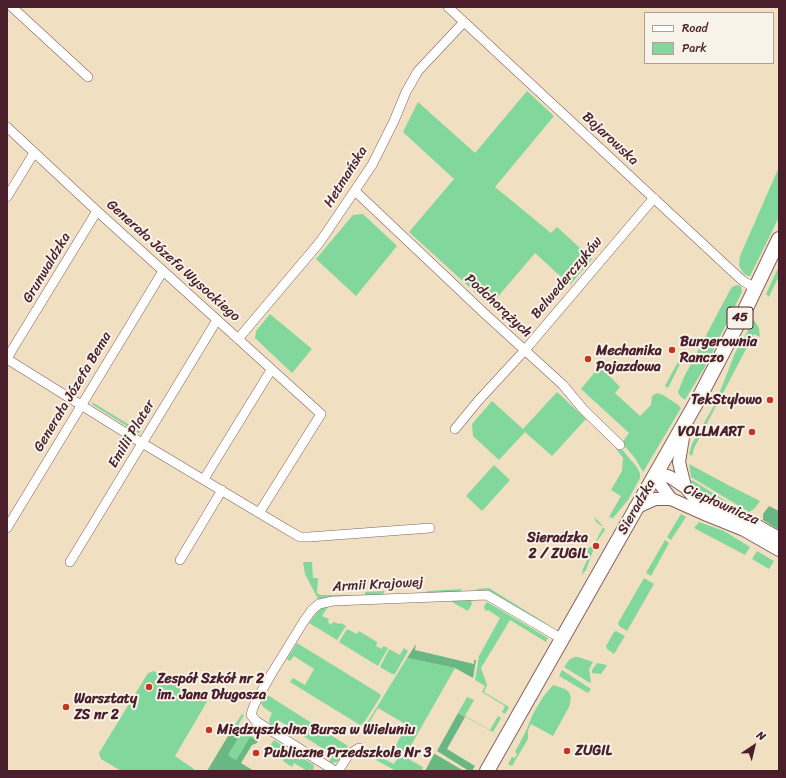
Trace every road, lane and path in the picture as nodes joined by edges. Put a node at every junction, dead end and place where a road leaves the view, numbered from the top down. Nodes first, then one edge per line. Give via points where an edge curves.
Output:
1 (12, 7) edge
2 (448, 7) edge
3 (464, 22) junction
4 (88, 77) dead end
5 (7, 127) edge
6 (34, 153) junction
7 (355, 191) junction
8 (7, 197) edge
9 (654, 198) junction
10 (97, 211) junction
11 (779, 239) edge
12 (163, 271) junction
13 (755, 288) junction
14 (217, 320) junction
15 (238, 339) junction
16 (525, 350) junction
17 (7, 359) edge
18 (271, 370) junction
19 (81, 405) junction
20 (686, 419) junction
21 (455, 429) dead end
22 (142, 443) junction
23 (620, 445) dead end
24 (655, 474) junction
25 (204, 479) junction
26 (684, 487) junction
27 (222, 490) junction
28 (671, 499) junction
29 (635, 508) junction
30 (259, 513) junction
31 (7, 528) edge
32 (430, 528) dead end
33 (779, 538) edge
34 (779, 550) edge
35 (180, 560) dead end
36 (70, 562) dead end
37 (562, 639) junction
38 (359, 748) dead end
39 (334, 771) edge
40 (338, 771) edge
41 (487, 771) edge

1 - 4 street
2 - 3 street, Bojarowska
3 - 7 street, Hetmańska via 416,75 377,155
3 - 9 street, Bojarowska
5 - 6 street, Generała Józefa Wysockiego
6 - 8 street
6 - 10 street, Generała Józefa Wysockiego
7 - 15 street, Hetmańska via 320,242
7 - 16 street, Podchorążych
9 - 13 street, Bojarowska via 743,281
9 - 16 street, Belwederczyków
10 - 12 street, Generała Józefa Wysockiego
10 - 17 street, Grunwaldzka
11 - 13 main road, Sieradzka / 45
12 - 14 street, Generała Józefa Wysockiego
12 - 19 street, Generała Józefa Bema
13 - 20 main road, Sieradzka / 45
14 - 15 street, Generała Józefa Wysockiego
14 - 22 street, Emilii Plater
15 - 18 street, Generała Józefa Wysockiego
16 - 21 street, Belwederczyków
16 - 23 street, Podchorążych via 563,384 583,409
17 - 19 street
18 - 25 street
18 - 30 street, Generała Józefa Wysockiego via 321,414
19 - 22 street
19 - 31 street, Generała Józefa Bema
20 - 24 main road, Sieradzka / 45
20 - 26 main road, Ciepłownicza via 679,458
22 - 25 street
22 - 36 street, Emilii Plater
24 - 26 main road, Ciepłownicza via 670,477
24 - 28 main road, Ciepłownicza
24 - 29 main road, Sieradzka / 45
25 - 27 street
26 - 33 main road, Ciepłownicza via 704,504 738,515
27 - 30 street
27 - 35 street
28 - 29 main road, Ciepłownicza via 656,499
28 - 34 main road, Ciepłownicza via 748,532
29 - 37 main road, Sieradzka / 45
30 - 32 street via 293,534 305,537
37 - 39 street, Armii Krajowej via 487,595 328,601 316,606 304,621 257,699 252,708 252,715 256,721
37 - 41 main road, Sieradzka / 45
38 - 40 street via 349,754

